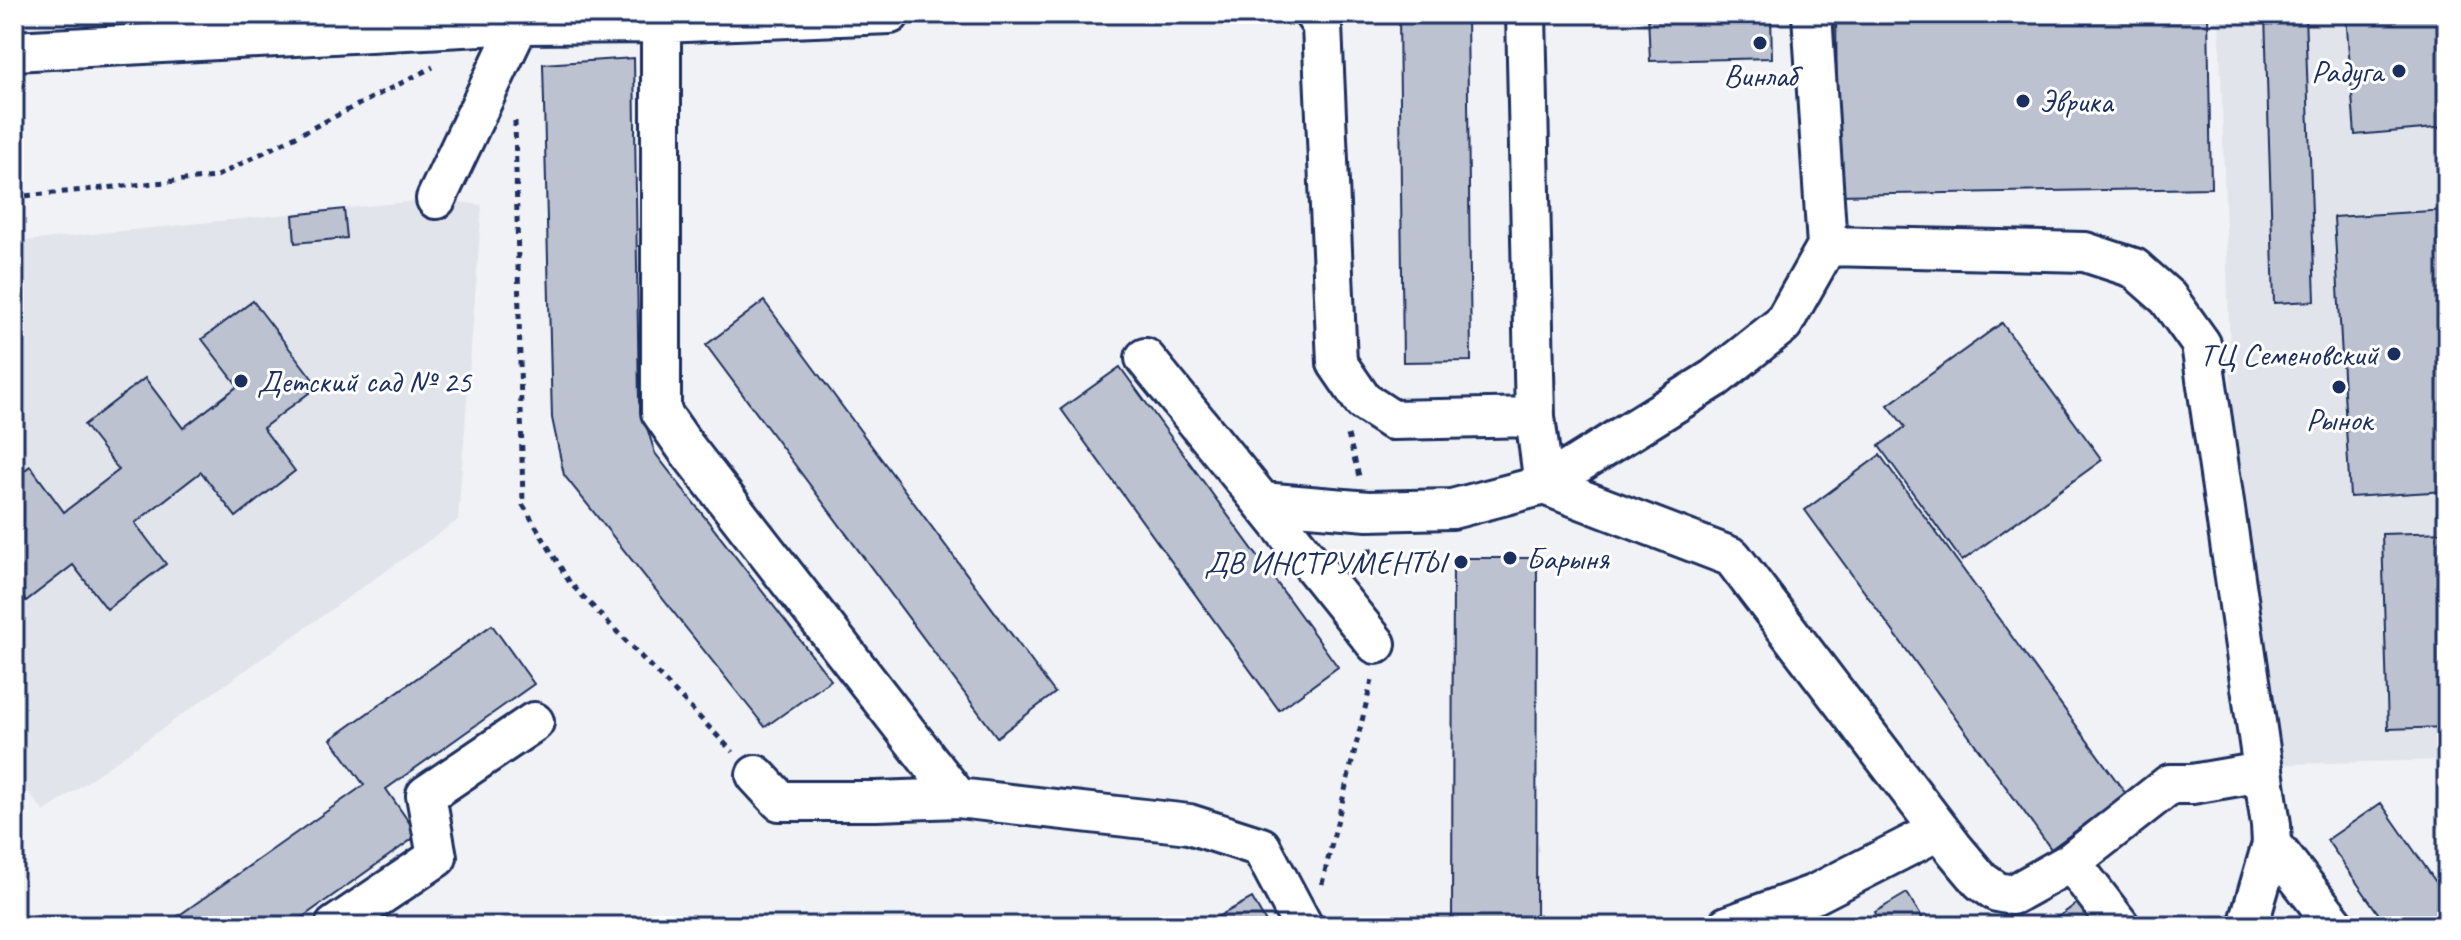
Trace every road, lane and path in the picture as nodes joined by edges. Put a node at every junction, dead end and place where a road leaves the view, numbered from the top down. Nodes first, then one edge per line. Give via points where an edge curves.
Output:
1 (890, 14) edge
2 (1314, 14) edge
3 (1526, 14) edge
4 (1812, 14) edge
5 (519, 19) edge
6 (661, 23) junction
7 (14, 51) edge
8 (436, 66) dead end
9 (515, 114) dead end
10 (14, 197) edge
11 (436, 199) dead end
12 (1827, 246) junction
13 (1145, 358) dead end
14 (1535, 417) junction
15 (1544, 485) junction
16 (1262, 502) junction
17 (1376, 644) dead end
18 (534, 722) dead end
19 (2262, 772) junction
20 (756, 775) joint
21 (958, 798) junction
22 (1940, 830) junction
23 (2272, 844) junction
24 (2071, 862) junction
25 (1777, 917) edge
26 (335, 926) edge
27 (1303, 926) edge
28 (1727, 926) edge
29 (2120, 926) edge
30 (2248, 926) edge
31 (2336, 926) edge

1 - 6 lane
2 - 14 lane via 1322,26 1337,363 1363,401 1392,420
3 - 14 lane
4 - 12 lane
5 - 6 lane
5 - 7 lane
5 - 11 lane
6 - 21 lane via 661,412
8 - 10 path via 215,177
9 - 20 path via 523,505 570,583
12 - 15 lane via 1783,324 1715,378
12 - 19 lane via 2085,252 2134,268 2168,298 2201,344
13 - 16 lane
14 - 15 lane
15 - 16 lane via 1452,509 1368,511
15 - 22 lane via 1732,557
16 - 17 lane
18 - 26 lane via 426,795 437,857
19 - 23 lane
19 - 24 lane via 2170,784
20 - 21 lane via 780,801
21 - 27 lane via 1189,824 1261,847
22 - 24 lane via 1981,881 1997,892 2012,895
22 - 25 lane
23 - 30 lane
23 - 31 lane
24 - 29 lane
25 - 28 lane

